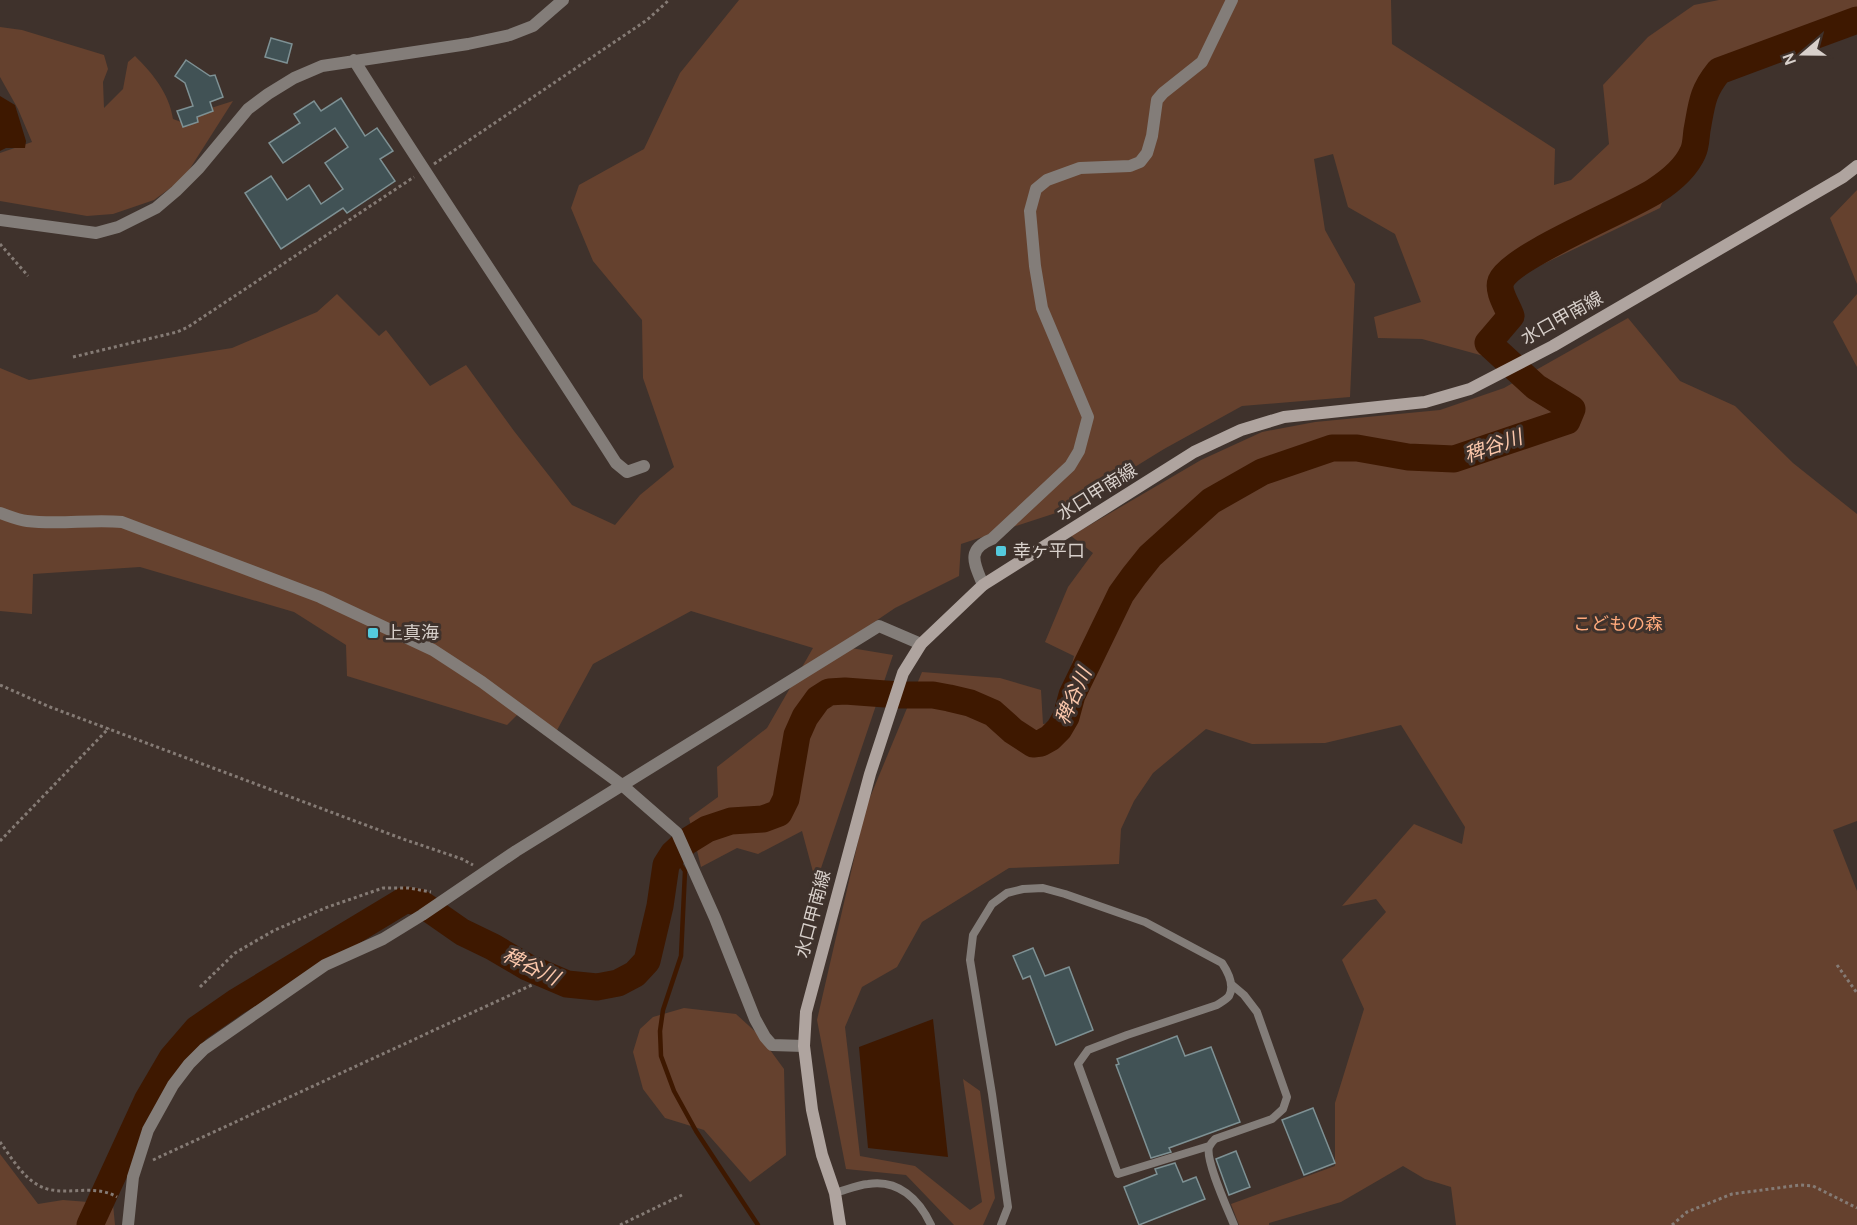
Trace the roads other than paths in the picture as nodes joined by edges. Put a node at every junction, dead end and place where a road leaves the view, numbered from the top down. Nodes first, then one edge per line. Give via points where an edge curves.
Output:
1 (563, 0) edge
2 (1232, 0) edge
3 (354, 60) junction
4 (1857, 166) edge
5 (0, 220) edge
6 (644, 466) dead end
7 (0, 513) edge
8 (983, 585) junction
9 (921, 644) junction
10 (621, 785) junction
11 (1231, 984) junction
12 (804, 1046) junction
13 (1209, 1146) junction
14 (835, 1193) junction
15 (128, 1225) edge
16 (840, 1225) edge
17 (931, 1225) edge
18 (1001, 1225) edge
19 (1234, 1225) edge

1 - 3 street via 533,26 510,35
2 - 8 street via 1202,62 1156,100 1152,136 1140,162 1080,168 1047,180 1036,189 1030,210 1042,308 1088,417 1079,452 1070,466 992,539 976,548 974,560
3 - 5 street via 322,66 268,94 248,110 176,191 129,223 96,233
3 - 6 street via 616,463 627,472
4 - 8 main road, 水口甲南線 via 1470,389 1425,402 1284,417 1241,430 1194,452
7 - 10 street via 27,521 122,522 320,597 433,650
8 - 9 main road, 水口甲南線
9 - 10 street via 879,626
9 - 12 main road, 水口甲南線 via 903,673 885,724 806,1012
10 - 12 street via 677,833 765,1037 772,1045
10 - 15 street via 383,939 324,965 204,1049 159,1107 148,1130 135,1168
11 - 13 lane via 1257,1012 1287,1097 1283,1109 1272,1119 1215,1139
11 - 13 lane via 1229,996 1217,1005 1088,1050 1078,1064 1118,1174
11 - 18 lane via 1222,963 1144,922 1065,894 1043,888 1023,889 1007,893 992,904 973,935 970,960 1008,1207
12 - 14 main road, 水口甲南線 via 812,1110
13 - 19 lane via 1213,1170
14 - 16 main road, 水口甲南線
14 - 17 lane via 868,1183 892,1184 910,1195

